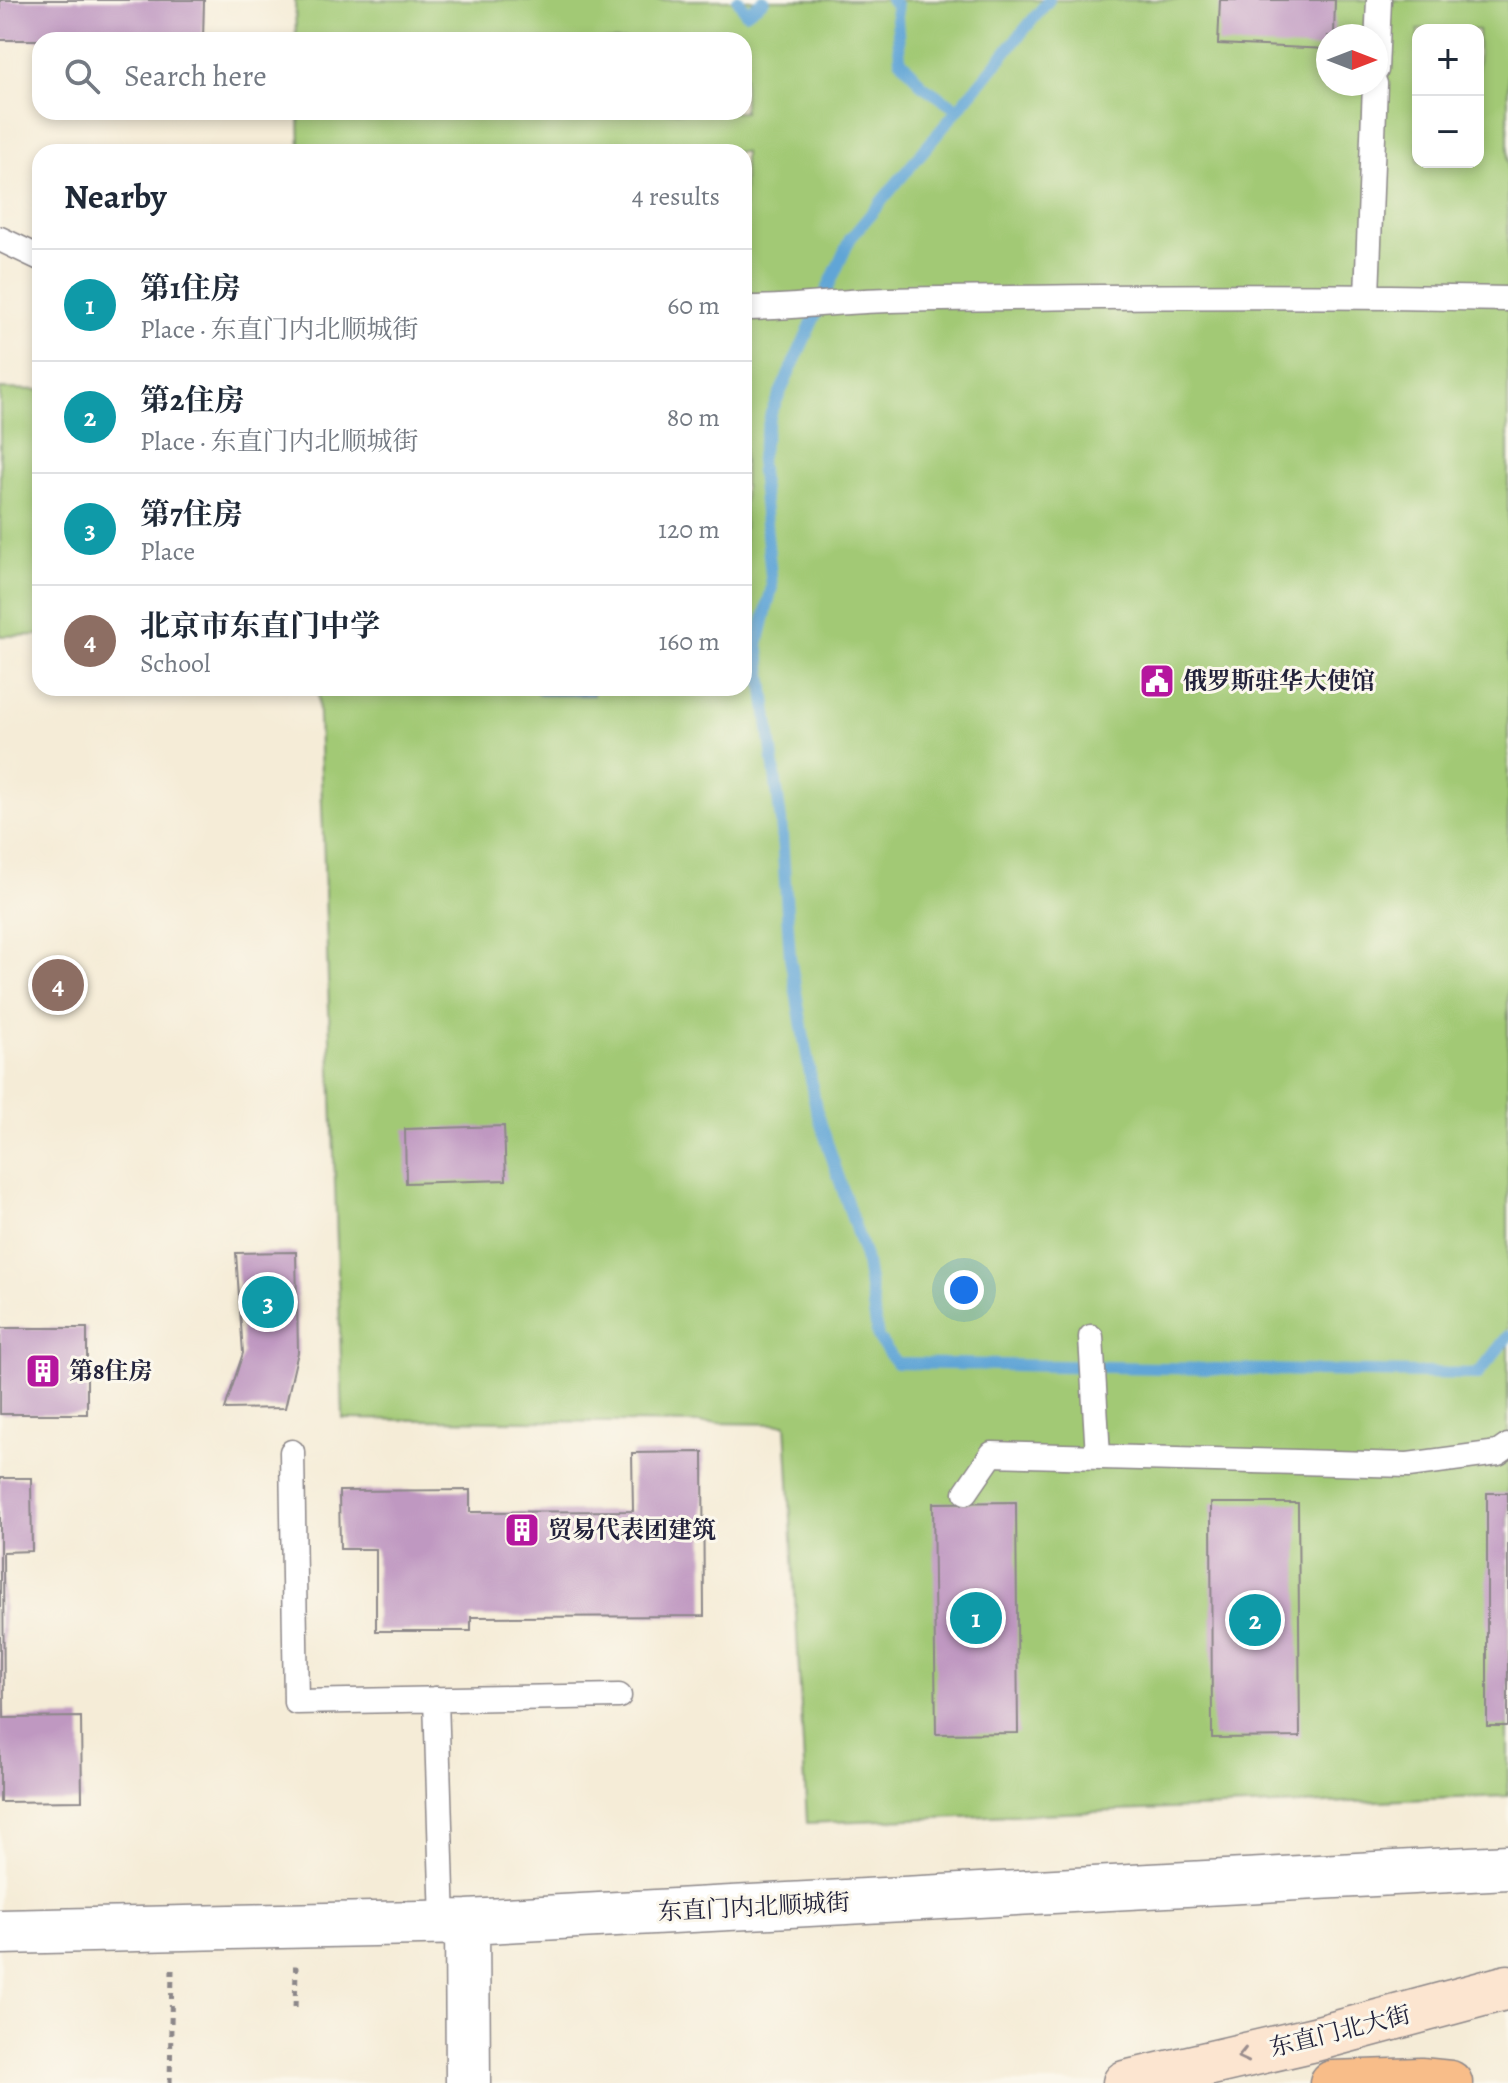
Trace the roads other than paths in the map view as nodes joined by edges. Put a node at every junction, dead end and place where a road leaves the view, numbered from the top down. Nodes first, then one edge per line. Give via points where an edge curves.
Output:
1 (1379, 0) edge
2 (1378, 24) edge
3 (1375, 96) edge
4 (0, 239) edge
5 (32, 254) edge
6 (1367, 296) junction
7 (1508, 299) edge
8 (752, 308) edge
9 (1091, 1339) dead end
10 (1508, 1446) edge
11 (292, 1452) dead end
12 (1098, 1456) junction
13 (966, 1492) dead end
14 (619, 1696) dead end
15 (436, 1699) junction
16 (1508, 1867) edge
17 (455, 1922) junction
18 (0, 1932) edge
19 (1508, 1987) edge
20 (468, 2083) edge
21 (1125, 2083) edge
22 (1332, 2083) edge
23 (1450, 2083) edge

1 - 2 lane
3 - 6 lane
4 - 5 lane
6 - 7 lane
6 - 8 lane via 885,300
9 - 12 lane
10 - 12 lane via 1498,1453 1408,1465
11 - 15 lane via 296,1702
12 - 13 lane via 992,1454
14 - 15 lane
15 - 17 lane
16 - 17 street, 东直门内北顺城街
17 - 18 street, 东直门内北顺城街
17 - 20 street
19 -> 21 street, 东直门北大街
22 - 23 highway

